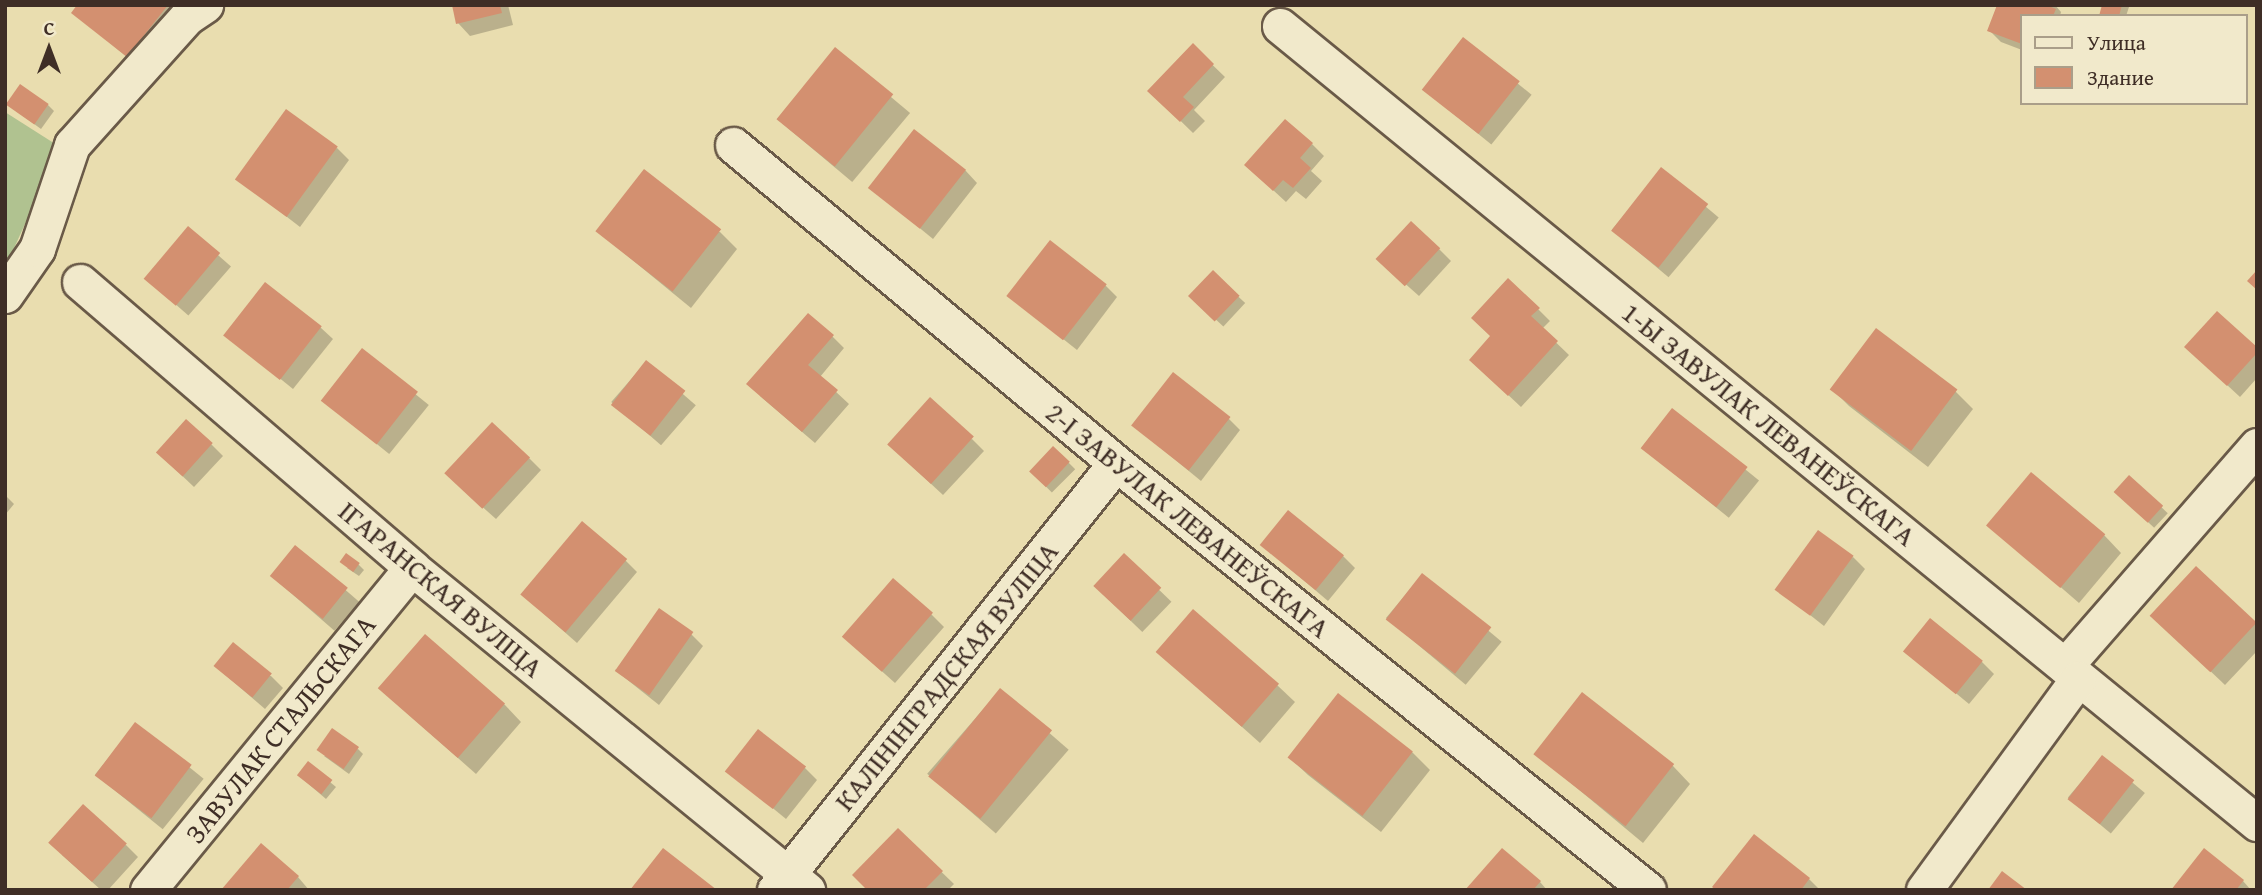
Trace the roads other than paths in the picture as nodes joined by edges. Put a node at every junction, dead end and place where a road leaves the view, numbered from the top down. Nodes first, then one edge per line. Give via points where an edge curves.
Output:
1 (205, 5) edge
2 (1280, 26) dead end
3 (733, 145) dead end
4 (80, 282) dead end
5 (10, 291) edge
6 (2257, 446) edge
7 (1116, 463) junction
8 (412, 568) junction
9 (2072, 672) junction
10 (2257, 822) edge
11 (790, 884) edge
12 (148, 890) edge
13 (1648, 890) edge
14 (1924, 890) edge

1 - 5 street via 187,17 72,145 37,249
2 - 9 street, 1-Ы ЗАВУЛАК ЛЕВАНЕЎСКАГА
3 - 7 street, 2-І ЗАВУЛАК ЛЕВАНЕЎСКАГА
4 - 8 street, ІГАРАНСКАЯ ВУЛІЦА
6 - 9 street
7 - 11 street, КАЛІНІНГРАДСКАЯ ВУЛІЦА
7 - 13 street, 2-І ЗАВУЛАК ЛЕВАНЕЎСКАГА
8 - 11 street, ІГАРАНСКАЯ ВУЛІЦА
8 - 12 street, ЗАВУЛАК СТАЛЬСКАГА
9 - 10 street, 1-Ы ЗАВУЛАК ЛЕВАНЕЎСКАГА
9 - 14 street

